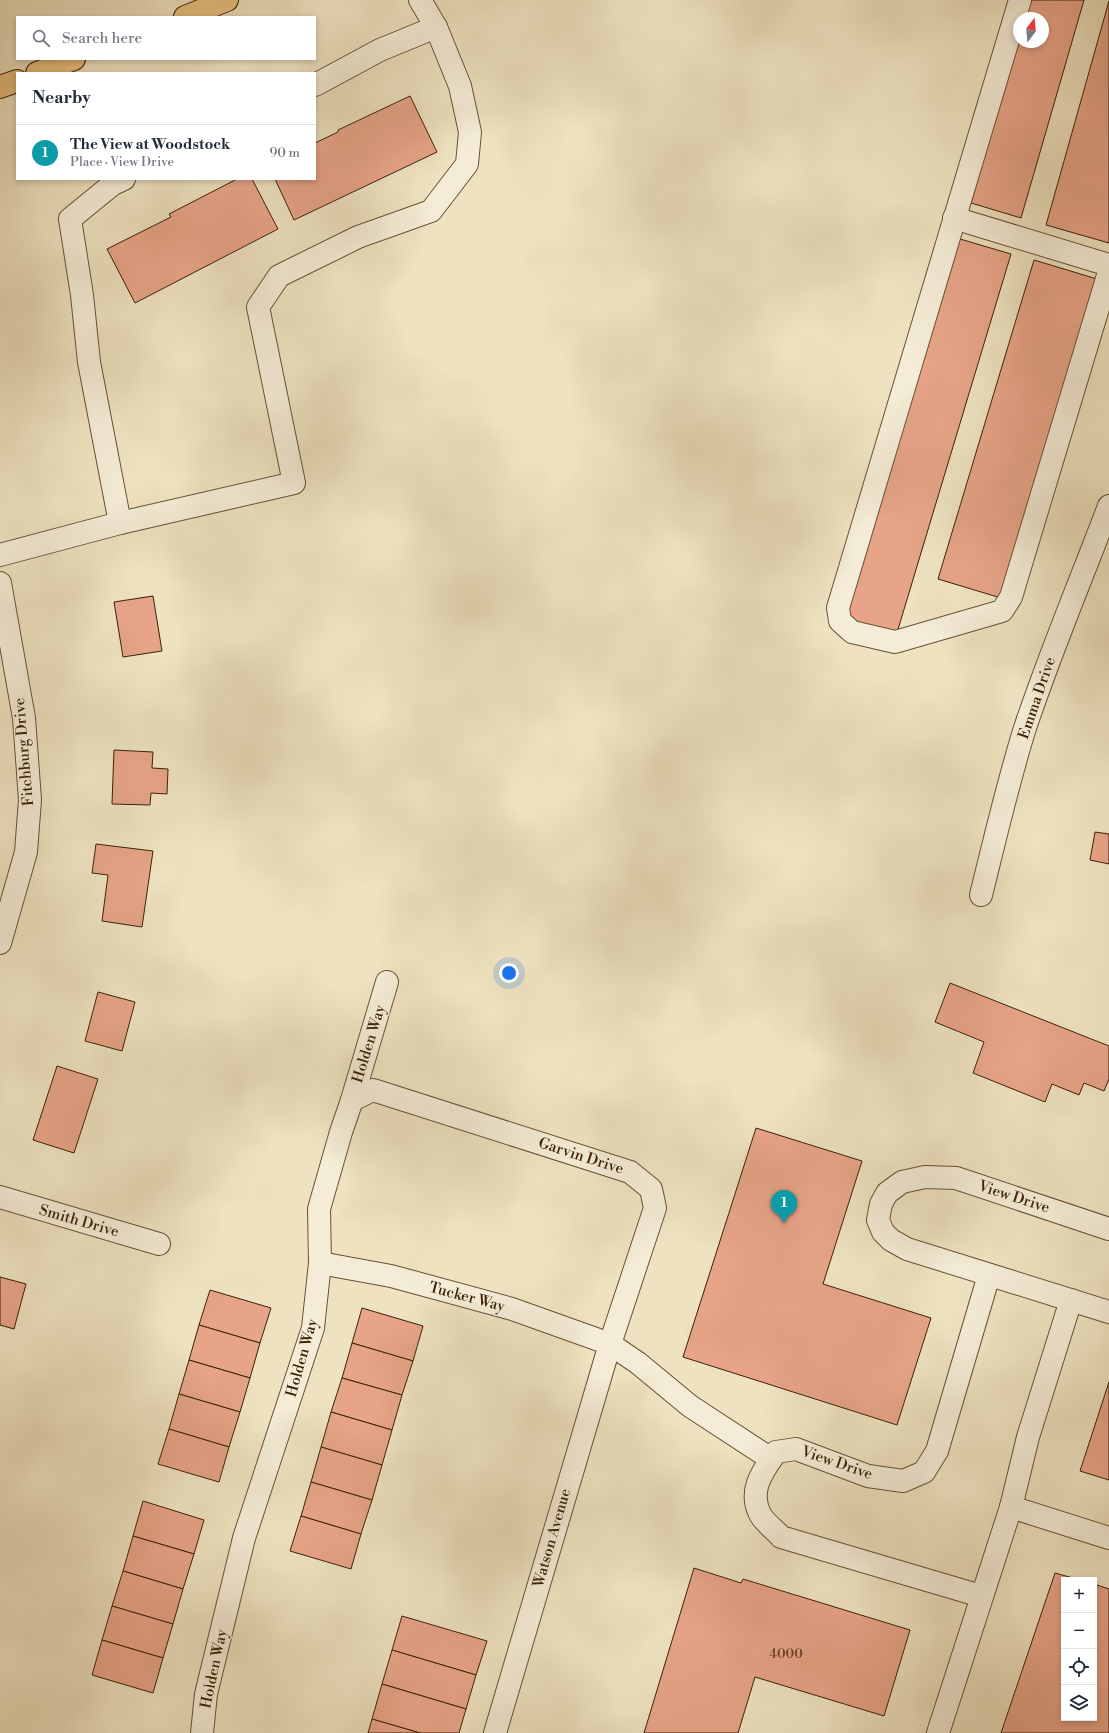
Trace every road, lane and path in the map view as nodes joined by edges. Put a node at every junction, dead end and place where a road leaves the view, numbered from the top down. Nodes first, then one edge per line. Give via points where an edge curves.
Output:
1 (227, 0) edge
2 (420, 0) edge
3 (1020, 0) edge
4 (187, 16) edge
5 (436, 27) junction
6 (71, 60) edge
7 (40, 72) edge
8 (16, 81) edge
9 (316, 84) edge
10 (0, 87) edge
11 (122, 180) edge
12 (954, 218) junction
13 (1109, 265) edge
14 (1109, 272) edge
15 (1109, 506) edge
16 (120, 523) junction
17 (0, 556) edge
18 (0, 583) edge
19 (981, 895) dead end
20 (0, 943) edge
21 (387, 982) dead end
22 (352, 1100) junction
23 (0, 1197) edge
24 (1109, 1229) edge
25 (159, 1244) dead end
26 (320, 1263) junction
27 (989, 1275) junction
28 (1071, 1300) junction
29 (1109, 1312) edge
30 (610, 1344) junction
31 (771, 1459) junction
32 (1011, 1507) junction
33 (1109, 1538) edge
34 (981, 1596) junction
35 (202, 1733) edge
36 (494, 1733) edge
37 (938, 1733) edge

1 - 4 main road
2 - 5 street
3 - 12 street
5 - 9 street via 380,50
5 - 16 street via 460,86 470,132 467,164 431,211 358,237 279,276 258,307 294,483
6 - 7 main road
8 - 10 main road
11 - 16 street via 113,184 70,219 89,362
12 - 13 street
12 - 14 street via 838,608 840,621 852,632 895,642 1002,611 1011,597
15 - 19 street, Emma Drive via 1026,727 1009,782
16 - 17 street
18 - 20 street, Fitchburg Drive via 24,718 30,800 26,852
21 - 22 street, Holden Way
22 - 26 street, Holden Way via 319,1209
22 - 30 street, Garvin Drive via 373,1090 630,1172 650,1189 655,1208
23 - 25 street, Smith Drive
24 - 27 street, View Drive via 956,1178 925,1177 902,1182 886,1193 878,1220 883,1232 891,1240 906,1249
26 - 30 street, Tucker Way via 391,1276 512,1309
26 - 35 street, Holden Way via 313,1328 244,1538 206,1694
27 - 28 street, View Drive
27 - 31 street, View Drive via 937,1451 924,1472 902,1481 868,1476 796,1449 776,1452
28 - 29 street, View Drive
28 - 32 street via 1028,1437
30 - 31 street, Tucker Way via 638,1363 690,1406
30 - 36 street, Watson Avenue
31 - 34 street, View Drive via 761,1473 755,1493 760,1514 781,1537
32 - 33 street
32 - 34 street
34 - 37 street

